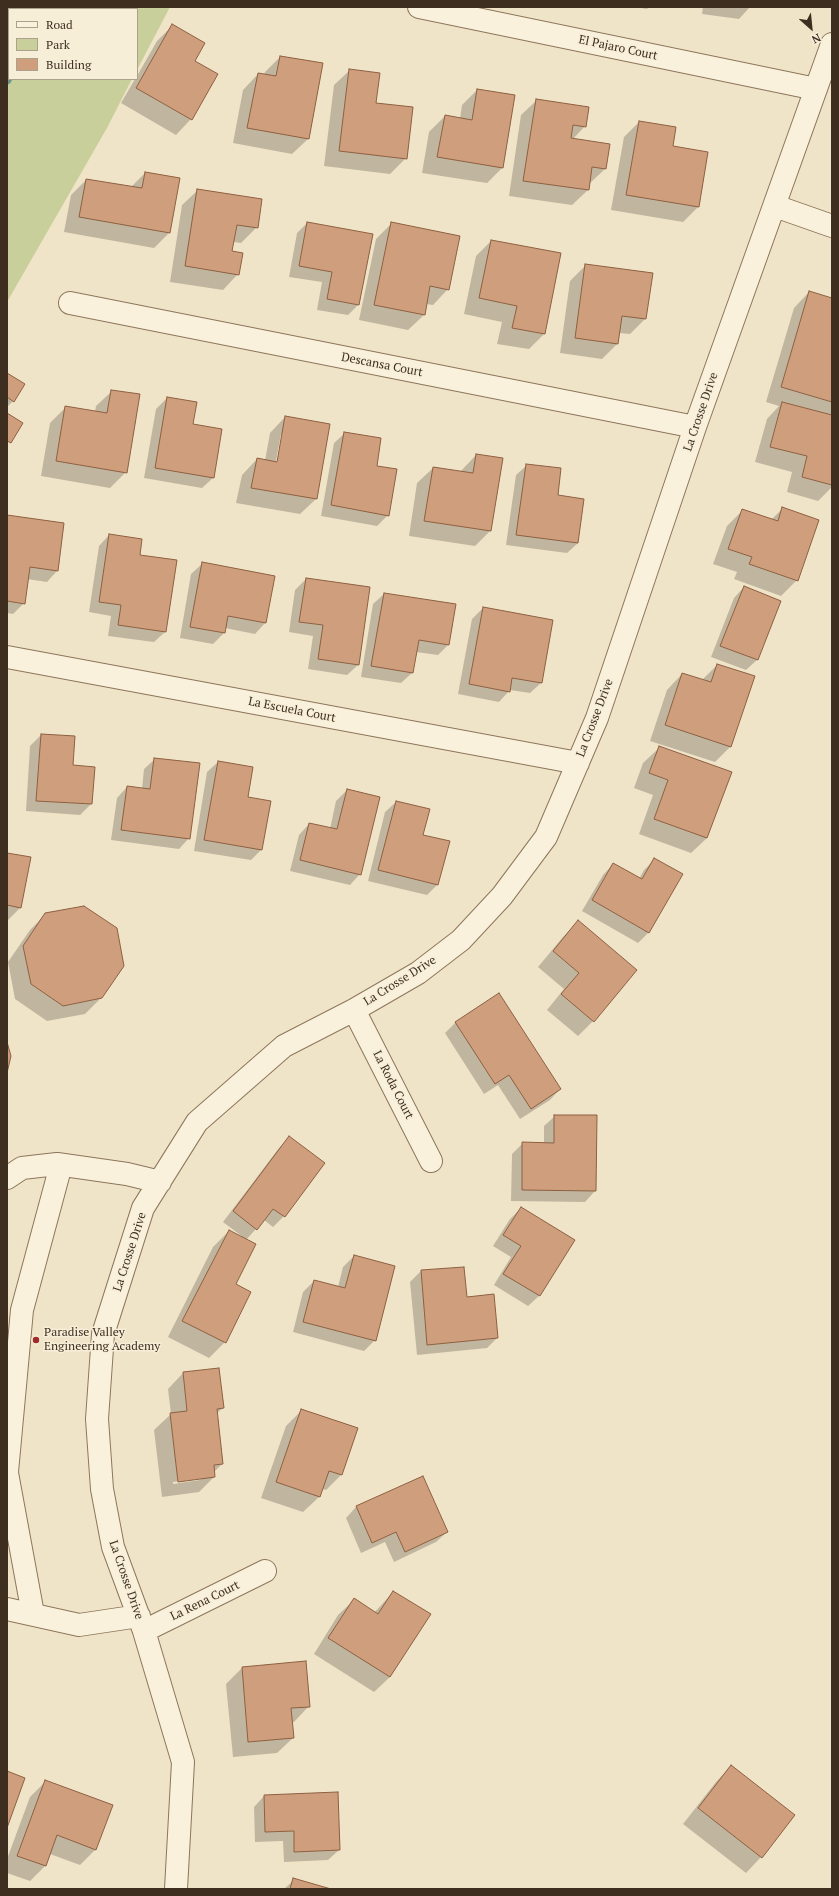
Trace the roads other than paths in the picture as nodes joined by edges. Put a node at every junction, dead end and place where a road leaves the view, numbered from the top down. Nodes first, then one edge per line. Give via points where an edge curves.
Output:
1 (419, 7) edge
2 (832, 44) edge
3 (816, 89) junction
4 (775, 206) junction
5 (832, 226) edge
6 (70, 303) dead end
7 (695, 427) junction
8 (7, 657) edge
9 (578, 764) junction
10 (354, 1010) junction
11 (431, 1161) dead end
12 (61, 1165) junction
13 (7, 1178) edge
14 (160, 1182) junction
15 (7, 1473) edge
16 (265, 1571) dead end
17 (7, 1609) edge
18 (33, 1614) junction
19 (142, 1623) junction
20 (176, 1889) edge

1 - 3 street, El Pajaro Court
2 - 3 street, La Crosse Drive
3 - 4 street, La Crosse Drive
4 - 5 street
4 - 7 street, La Crosse Drive
6 - 7 street, Descansa Court
7 - 9 street, La Crosse Drive
8 - 9 street, La Escuela Court
9 - 10 street, La Crosse Drive via 546,837 502,896 455,945 418,973
10 - 11 street, La Roda Court
10 - 14 street, La Crosse Drive via 284,1046 197,1122
12 - 13 street via 22,1168
12 - 14 street via 127,1174
12 - 15 street via 22,1310
14 - 19 street, La Crosse Drive via 143,1208 103,1334 97,1419 102,1489 113,1547
15 - 18 street
16 - 19 street, La Rena Court
17 - 18 street, La Rena Court
18 - 19 street, La Rena Court via 79,1625
19 - 20 street, La Crosse Drive via 182,1762

